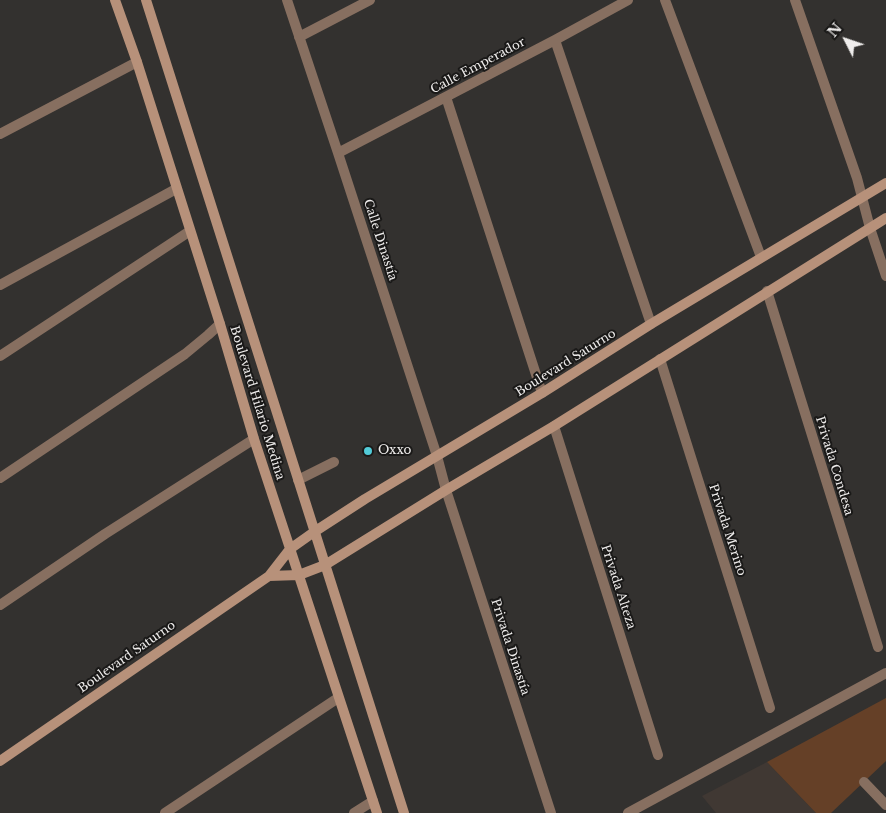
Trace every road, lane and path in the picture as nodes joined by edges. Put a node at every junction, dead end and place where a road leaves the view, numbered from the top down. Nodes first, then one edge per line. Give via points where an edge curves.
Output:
1 (115, 0) edge
2 (146, 0) edge
3 (287, 0) edge
4 (370, 0) edge
5 (628, 0) edge
6 (665, 0) edge
7 (794, 0) edge
8 (299, 38) junction
9 (555, 40) junction
10 (137, 62) junction
11 (446, 97) junction
12 (0, 134) edge
13 (338, 153) junction
14 (886, 183) edge
15 (176, 189) junction
16 (862, 198) junction
17 (886, 218) edge
18 (870, 228) junction
19 (190, 231) junction
20 (761, 257) junction
21 (886, 276) edge
22 (0, 286) edge
23 (768, 291) junction
24 (220, 324) junction
25 (651, 324) junction
26 (0, 356) edge
27 (660, 359) junction
28 (542, 393) junction
29 (554, 426) junction
30 (254, 439) junction
31 (436, 456) junction
32 (334, 462) dead end
33 (0, 478) edge
34 (298, 480) junction
35 (446, 490) junction
36 (314, 532) junction
37 (290, 549) junction
38 (324, 565) junction
39 (300, 574) junction
40 (269, 576) junction
41 (0, 605) edge
42 (878, 647) dead end
43 (886, 673) edge
44 (338, 698) junction
45 (770, 708) dead end
46 (658, 755) dead end
47 (0, 761) edge
48 (864, 782) dead end
49 (373, 801) junction
50 (886, 805) edge
51 (644, 810) edge
52 (164, 813) edge
53 (354, 813) edge
54 (377, 813) edge
55 (404, 813) edge
56 (551, 813) edge
57 (628, 813) edge

1 - 10 street, Boulevard Hilario Medina
2 - 34 street, Boulevard Hilario Medina
3 - 8 street, Calle Dinastía
4 - 8 street
5 - 9 street, Calle Emperador
6 - 20 street
7 - 16 street
8 - 13 street, Calle Dinastía
9 - 11 street, Calle Emperador
9 - 25 street
10 - 12 street
10 - 15 street, Boulevard Hilario Medina
11 - 13 street, Calle Emperador
11 - 28 street
13 - 31 street, Calle Dinastía
14 - 16 street, Boulevard Saturno
15 - 19 street, Boulevard Hilario Medina
15 - 22 street
16 - 18 street
16 - 20 street, Boulevard Saturno
17 - 18 street
18 - 21 street
18 - 23 street
19 - 24 street, Boulevard Hilario Medina
19 - 26 street
20 - 25 street, Boulevard Saturno
23 - 27 street
23 - 42 street, Privada Condesa
24 - 30 street, Boulevard Hilario Medina
24 - 33 street via 185,354
25 - 28 street, Boulevard Saturno
27 - 29 street
27 - 45 street, Privada Merino
28 - 31 street, Boulevard Saturno
29 - 35 street
29 - 46 street, Privada Alteza
30 - 37 street, Boulevard Hilario Medina
30 - 41 street
31 - 35 street, Calle Dinastía
31 - 36 street, Boulevard Saturno
32 - 34 street
34 - 36 street, Boulevard Hilario Medina
35 - 38 street
35 - 56 street, Privada Dinastía
36 - 37 street, Boulevard Saturno
36 - 38 street, Boulevard Hilario Medina
37 - 39 street, Boulevard Hilario Medina
37 - 40 street, Boulevard Saturno
38 - 39 street
38 - 55 street, Boulevard Hilario Medina
39 - 40 street
39 - 44 street, Boulevard Hilario Medina
40 - 47 street, Boulevard Saturno
43 - 51 street
44 - 49 street, Boulevard Hilario Medina
44 - 52 street
48 - 50 street
49 - 53 street
49 - 54 street, Boulevard Hilario Medina
51 - 57 street

